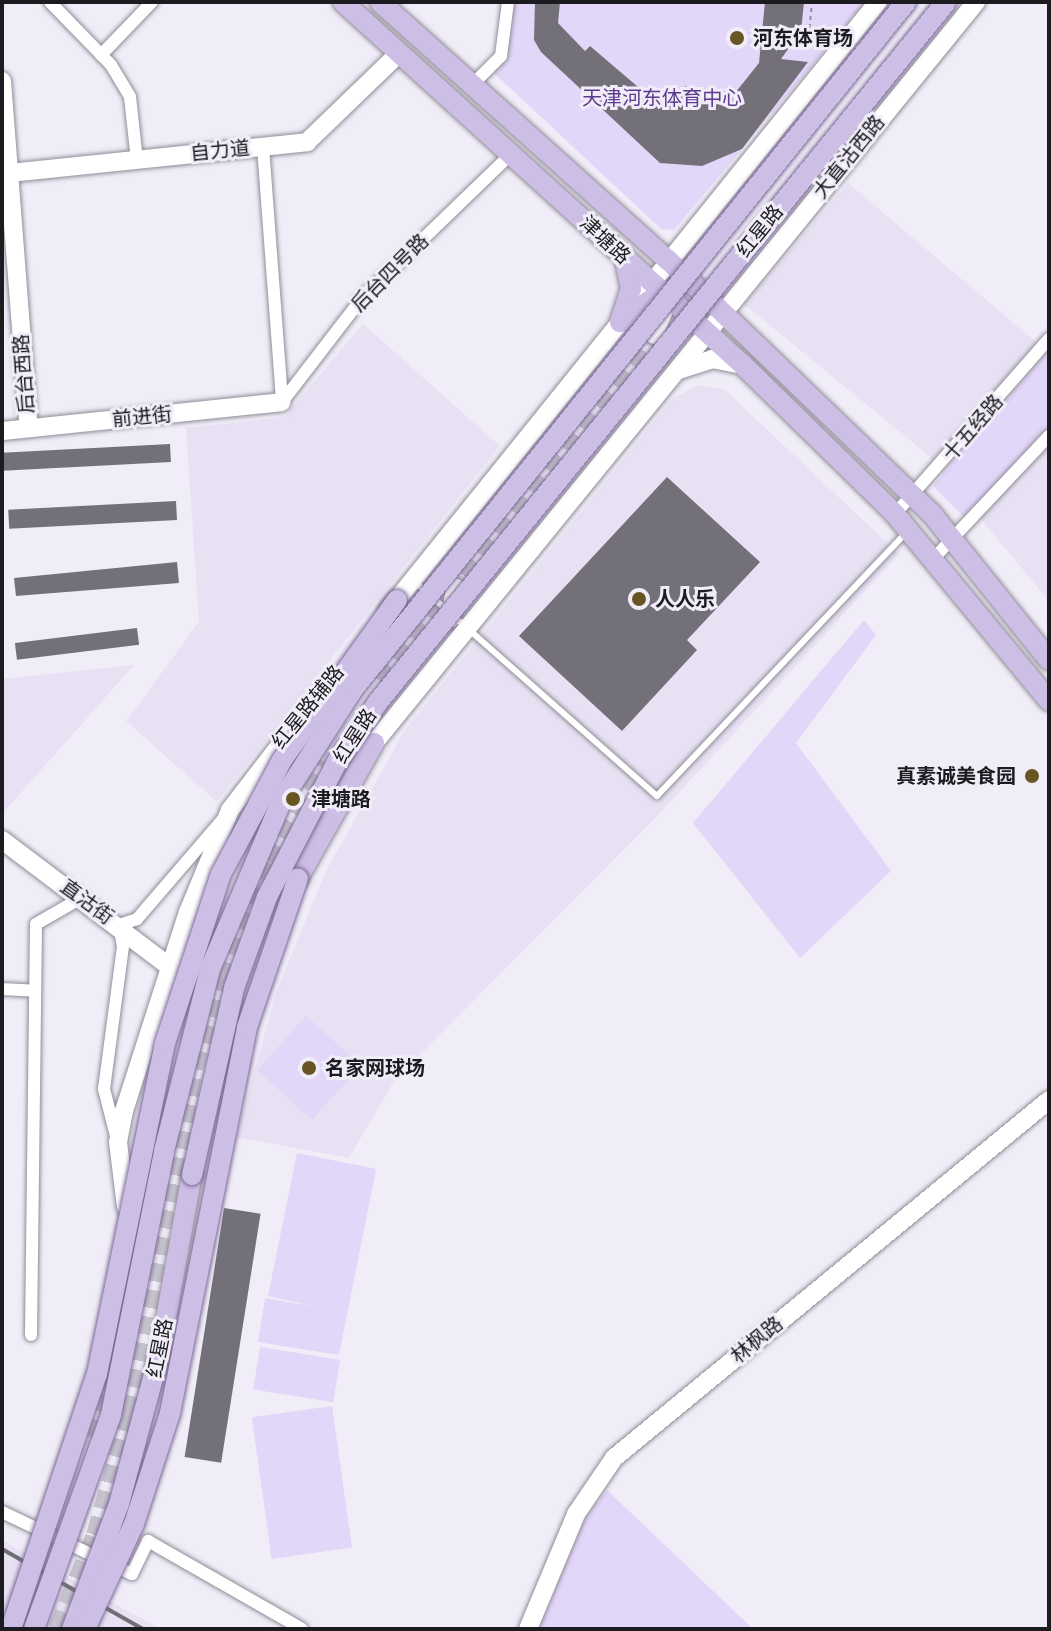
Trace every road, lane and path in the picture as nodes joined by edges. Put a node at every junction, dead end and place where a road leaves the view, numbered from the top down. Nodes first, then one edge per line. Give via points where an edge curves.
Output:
1 (50, 2) edge
2 (152, 2) edge
3 (343, 2) edge
4 (380, 2) edge
5 (508, 2) edge
6 (812, 2) edge
7 (878, 2) edge
8 (906, 2) edge
9 (946, 2) edge
10 (976, 2) edge
11 (808, 44) dead end
12 (101, 55) junction
13 (397, 55) junction
14 (2, 81) edge
15 (471, 86) junction
16 (263, 147) junction
17 (512, 153) junction
18 (137, 160) junction
19 (9, 173) junction
20 (693, 231) junction
21 (638, 237) junction
22 (624, 257) junction
23 (661, 270) junction
24 (669, 298) junction
25 (716, 321) junction
26 (620, 322) junction
27 (654, 335) tunnel mouth
28 (1049, 339) edge
29 (743, 365) junction
30 (670, 377) junction
31 (282, 402) junction
32 (29, 428) junction
33 (2, 431) edge
34 (1049, 436) edge
35 (912, 495) junction
36 (895, 514) junction
37 (910, 529) junction
38 (954, 538) junction
39 (934, 558) junction
40 (413, 580) junction
41 (455, 587) dead end
42 (397, 600) junction
43 (449, 608) junction
44 (467, 623) junction
45 (442, 653) junction
46 (1049, 660) edge
47 (1049, 701) edge
48 (374, 743) joint
49 (230, 810) junction
50 (2, 840) edge
51 (81, 898) junction
52 (119, 925) junction
53 (170, 967) junction
54 (2, 989) edge
55 (35, 991) junction
56 (1049, 1100) edge
57 (118, 1142) junction
58 (126, 1207) dead end
59 (31, 1335) dead end
60 (111, 1415) junction
61 (2, 1512) edge
62 (30, 1580) junction
63 (11, 1629) edge
64 (34, 1629) edge
65 (72, 1629) edge
66 (85, 1629) edge
67 (302, 1629) edge
68 (528, 1629) edge

1 - 12 street
2 - 12 street
3 - 13 main road, 津塘路
4 - 15 main road, 津塘路
5 - 15 street via 501,56
6 - 11 path
7 - 20 main road
8 - 60 main road, 红星路, bridge via 354,688 283,798 227,922 192,1032
9 - 65 main road, 红星路, bridge via 378,702 312,804 267,897 234,988 141,1433
10 - 25 main road, 大直沽西路
12 - 18 street via 130,97
13 - 16 main road, 自力道 via 307,142
13 - 17 main road, 津塘路
14 - 19 main road, 后台西路
15 - 21 main road, 津塘路
16 - 18 main road, 自力道
16 - 31 street
17 - 22 main road, 津塘路
17 - 31 street, 后台四号路 via 363,297
18 - 19 main road, 自力道
19 - 32 main road, 后台西路
20 - 21 main road via 668,243
20 - 23 main road
21 - 23 main road, 津塘路
22 - 23 main road, 津塘路
22 - 26 main road via 631,289
23 - 24 main road, 津塘路
23 - 25 main road, 津塘路
23 - 26 main road, 红星路辅路
24 - 25 main road, 津塘路
24 - 26 main road via 644,303
24 - 27 main road
25 - 29 main road, 津塘路
25 - 30 main road
25 - 35 main road, 津塘路 via 748,339
26 - 40 main road, 红星路辅路
28 - 35 street, 十五经路
29 - 30 main road via 705,360
29 - 36 main road, 津塘路
30 - 44 main road
31 - 32 main road, 前进街
32 - 33 main road, 前进街
34 - 38 street
35 - 36 street, 十五经路
35 - 38 main road, 津塘路
36 - 37 main road, 津塘路
37 - 39 main road, 津塘路
37 - 44 lane via 657,796
38 - 39 street
38 - 46 main road, 津塘路
39 - 47 main road, 津塘路
40 - 42 main road, 红星路辅路
40 - 43 lane
41 - 43 main road
42 - 49 main road, 红星路辅路
42 - 62 main road, bridge via 282,760 221,874 165,1043 97,1374
43 - 44 lane
43 - 45 main road
44 - 45 main road
45 - 48 main road
48 - 66 main road, bridge via 298,878 247,1027 170,1413 134,1524
49 - 52 street via 137,919
49 - 53 main road, 红星路辅路
50 - 51 main road, 直沽街
51 - 52 main road, 直沽街
51 - 55 street via 36,924
52 - 53 main road, 直沽街
52 - 57 street via 123,947 104,1089
53 - 57 main road, 红星路辅路
54 - 55 street
55 - 59 street
56 - 68 main road, 林枫路 via 614,1458 576,1514
57 - 58 main road, 红星路辅路
60 - 62 main road, bridge
60 - 64 main road, 红星路, bridge
61 - 67 street via 132,1574 148,1541
62 - 63 main road, bridge

